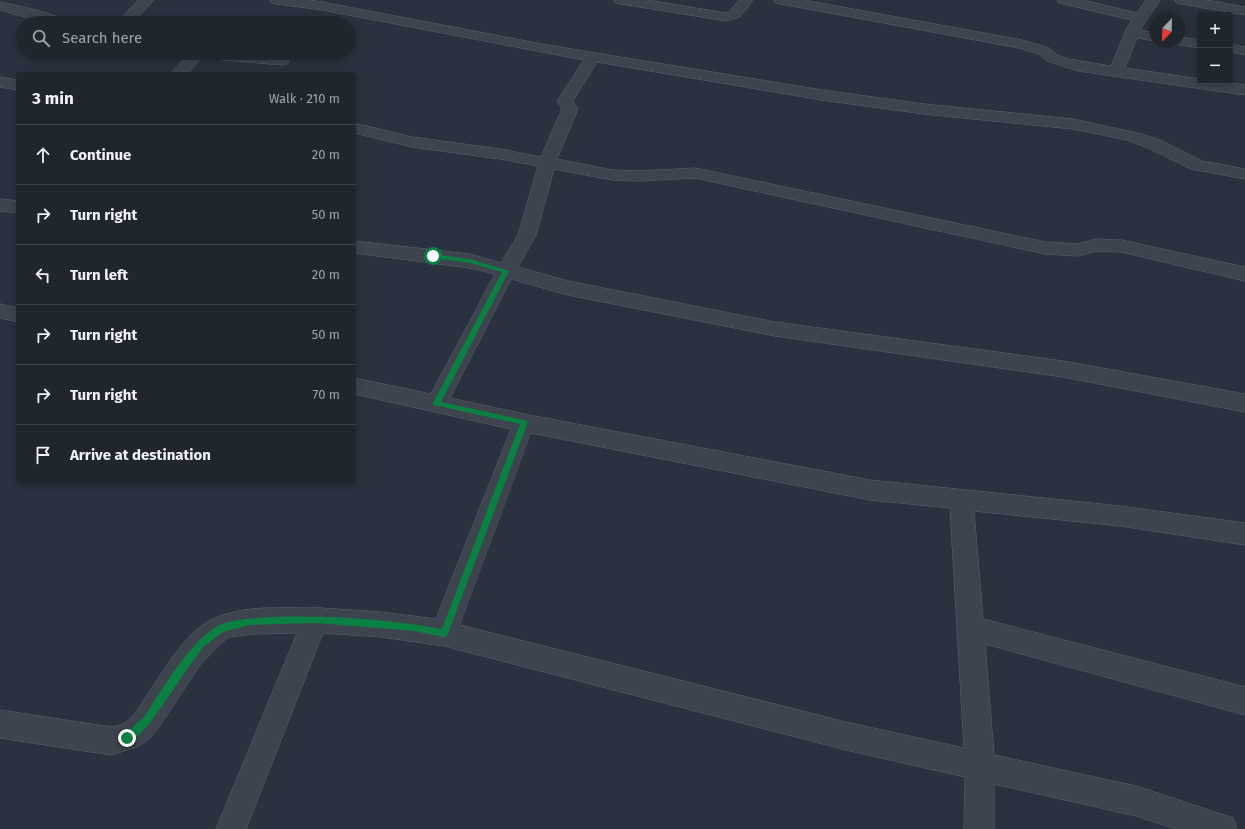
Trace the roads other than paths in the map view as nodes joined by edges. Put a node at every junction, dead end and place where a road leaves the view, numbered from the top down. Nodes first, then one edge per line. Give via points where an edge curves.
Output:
1 (147, 0) edge
2 (277, 0) edge
3 (621, 0) edge
4 (746, 0) edge
5 (781, 0) edge
6 (1064, 0) edge
7 (1153, 0) edge
8 (1182, 0) edge
9 (0, 6) edge
10 (1245, 11) edge
11 (41, 16) edge
12 (131, 16) edge
13 (1141, 18) junction
14 (1132, 33) junction
15 (1149, 35) edge
16 (1185, 42) edge
17 (1197, 44) edge
18 (1233, 48) edge
19 (1245, 50) edge
20 (593, 57) junction
21 (191, 60) edge
22 (272, 60) edge
23 (282, 61) dead end
24 (180, 72) edge
25 (1116, 72) junction
26 (0, 82) edge
27 (16, 85) edge
28 (1245, 90) edge
29 (356, 129) edge
30 (548, 163) junction
31 (1245, 174) edge
32 (0, 205) edge
33 (16, 207) edge
34 (356, 247) edge
35 (506, 271) junction
36 (1245, 274) edge
37 (0, 312) edge
38 (16, 315) edge
39 (356, 386) edge
40 (437, 403) junction
41 (1245, 403) edge
42 (524, 422) junction
43 (961, 499) junction
44 (1245, 534) edge
45 (316, 619) junction
46 (971, 628) junction
47 (444, 633) junction
48 (1245, 701) edge
49 (0, 724) edge
50 (980, 766) junction
51 (1185, 823) edge
52 (231, 829) edge
53 (979, 829) edge
54 (1222, 829) edge

1 - 12 street
2 - 20 street via 322,6
3 - 4 street via 727,17 735,14
5 - 25 street via 1022,44 1044,51 1052,58 1063,62
6 - 13 street
7 - 13 street
8 - 10 street
9 - 11 street
13 - 14 street
14 - 15 street
14 - 25 street
16 - 17 street
18 - 19 street
20 - 30 street via 564,101 570,109
20 - 31 street via 865,101 1079,125 1131,136 1154,144 1197,166
21 - 24 street
22 - 23 street
25 - 28 street
26 - 27 street
29 - 30 street via 412,142
30 - 35 street via 527,235
30 - 36 street via 625,176 695,173 1044,248 1078,250 1096,245 1121,246
32 - 33 street
34 - 35 street via 470,261
35 - 40 street
35 - 41 street via 568,288 775,329 1063,369
37 - 38 street
39 - 40 street
40 - 42 street
42 - 43 street via 870,490
42 - 47 street
43 - 44 street via 1120,516
43 - 46 street
45 - 47 street via 414,627
45 - 49 street via 249,622 221,628 199,645 147,720 127,738 111,742
45 - 52 street
46 - 48 street
46 - 50 street
47 - 50 street via 842,735
50 - 51 street via 1136,801
50 - 53 street
51 - 54 street

